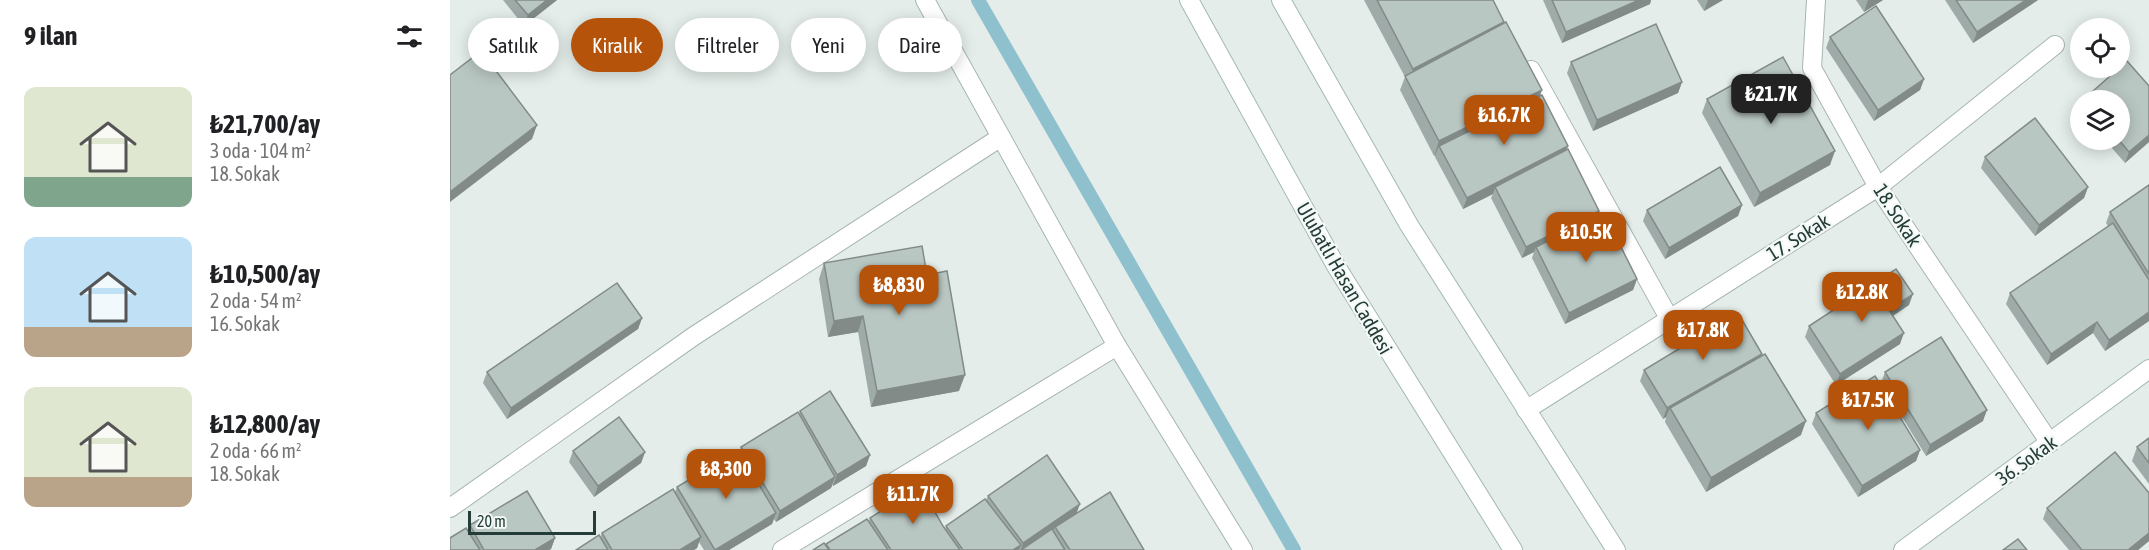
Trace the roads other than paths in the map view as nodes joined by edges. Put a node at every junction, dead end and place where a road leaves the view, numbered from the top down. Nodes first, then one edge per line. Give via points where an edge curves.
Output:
1 (925, 0) edge
2 (1189, 0) edge
3 (1281, 0) edge
4 (1816, 0) edge
5 (2055, 45) dead end
6 (1520, 51) edge
7 (1001, 137) junction
8 (1878, 187) junction
9 (1669, 318) junction
10 (1117, 346) junction
11 (2149, 369) edge
12 (1526, 410) junction
13 (2050, 443) junction
14 (450, 508) edge
15 (782, 550) edge
16 (1243, 550) edge
17 (1513, 550) edge
18 (1616, 550) edge
19 (1903, 550) edge

1 - 7 street
2 - 17 street, Ulubatlı Hasan Caddesi via 1336,266
3 - 12 street via 1409,225
4 - 8 street, 18. Sokak via 1812,68
5 - 8 street, 17. Sokak
6 - 9 street
7 - 10 street
7 - 14 street via 694,336
8 - 9 street, 17. Sokak
8 - 13 street, 18. Sokak
9 - 12 street, 17. Sokak
10 - 15 street
10 - 16 street
11 - 13 street, 36. Sokak
12 - 18 street
13 - 19 street, 36. Sokak

